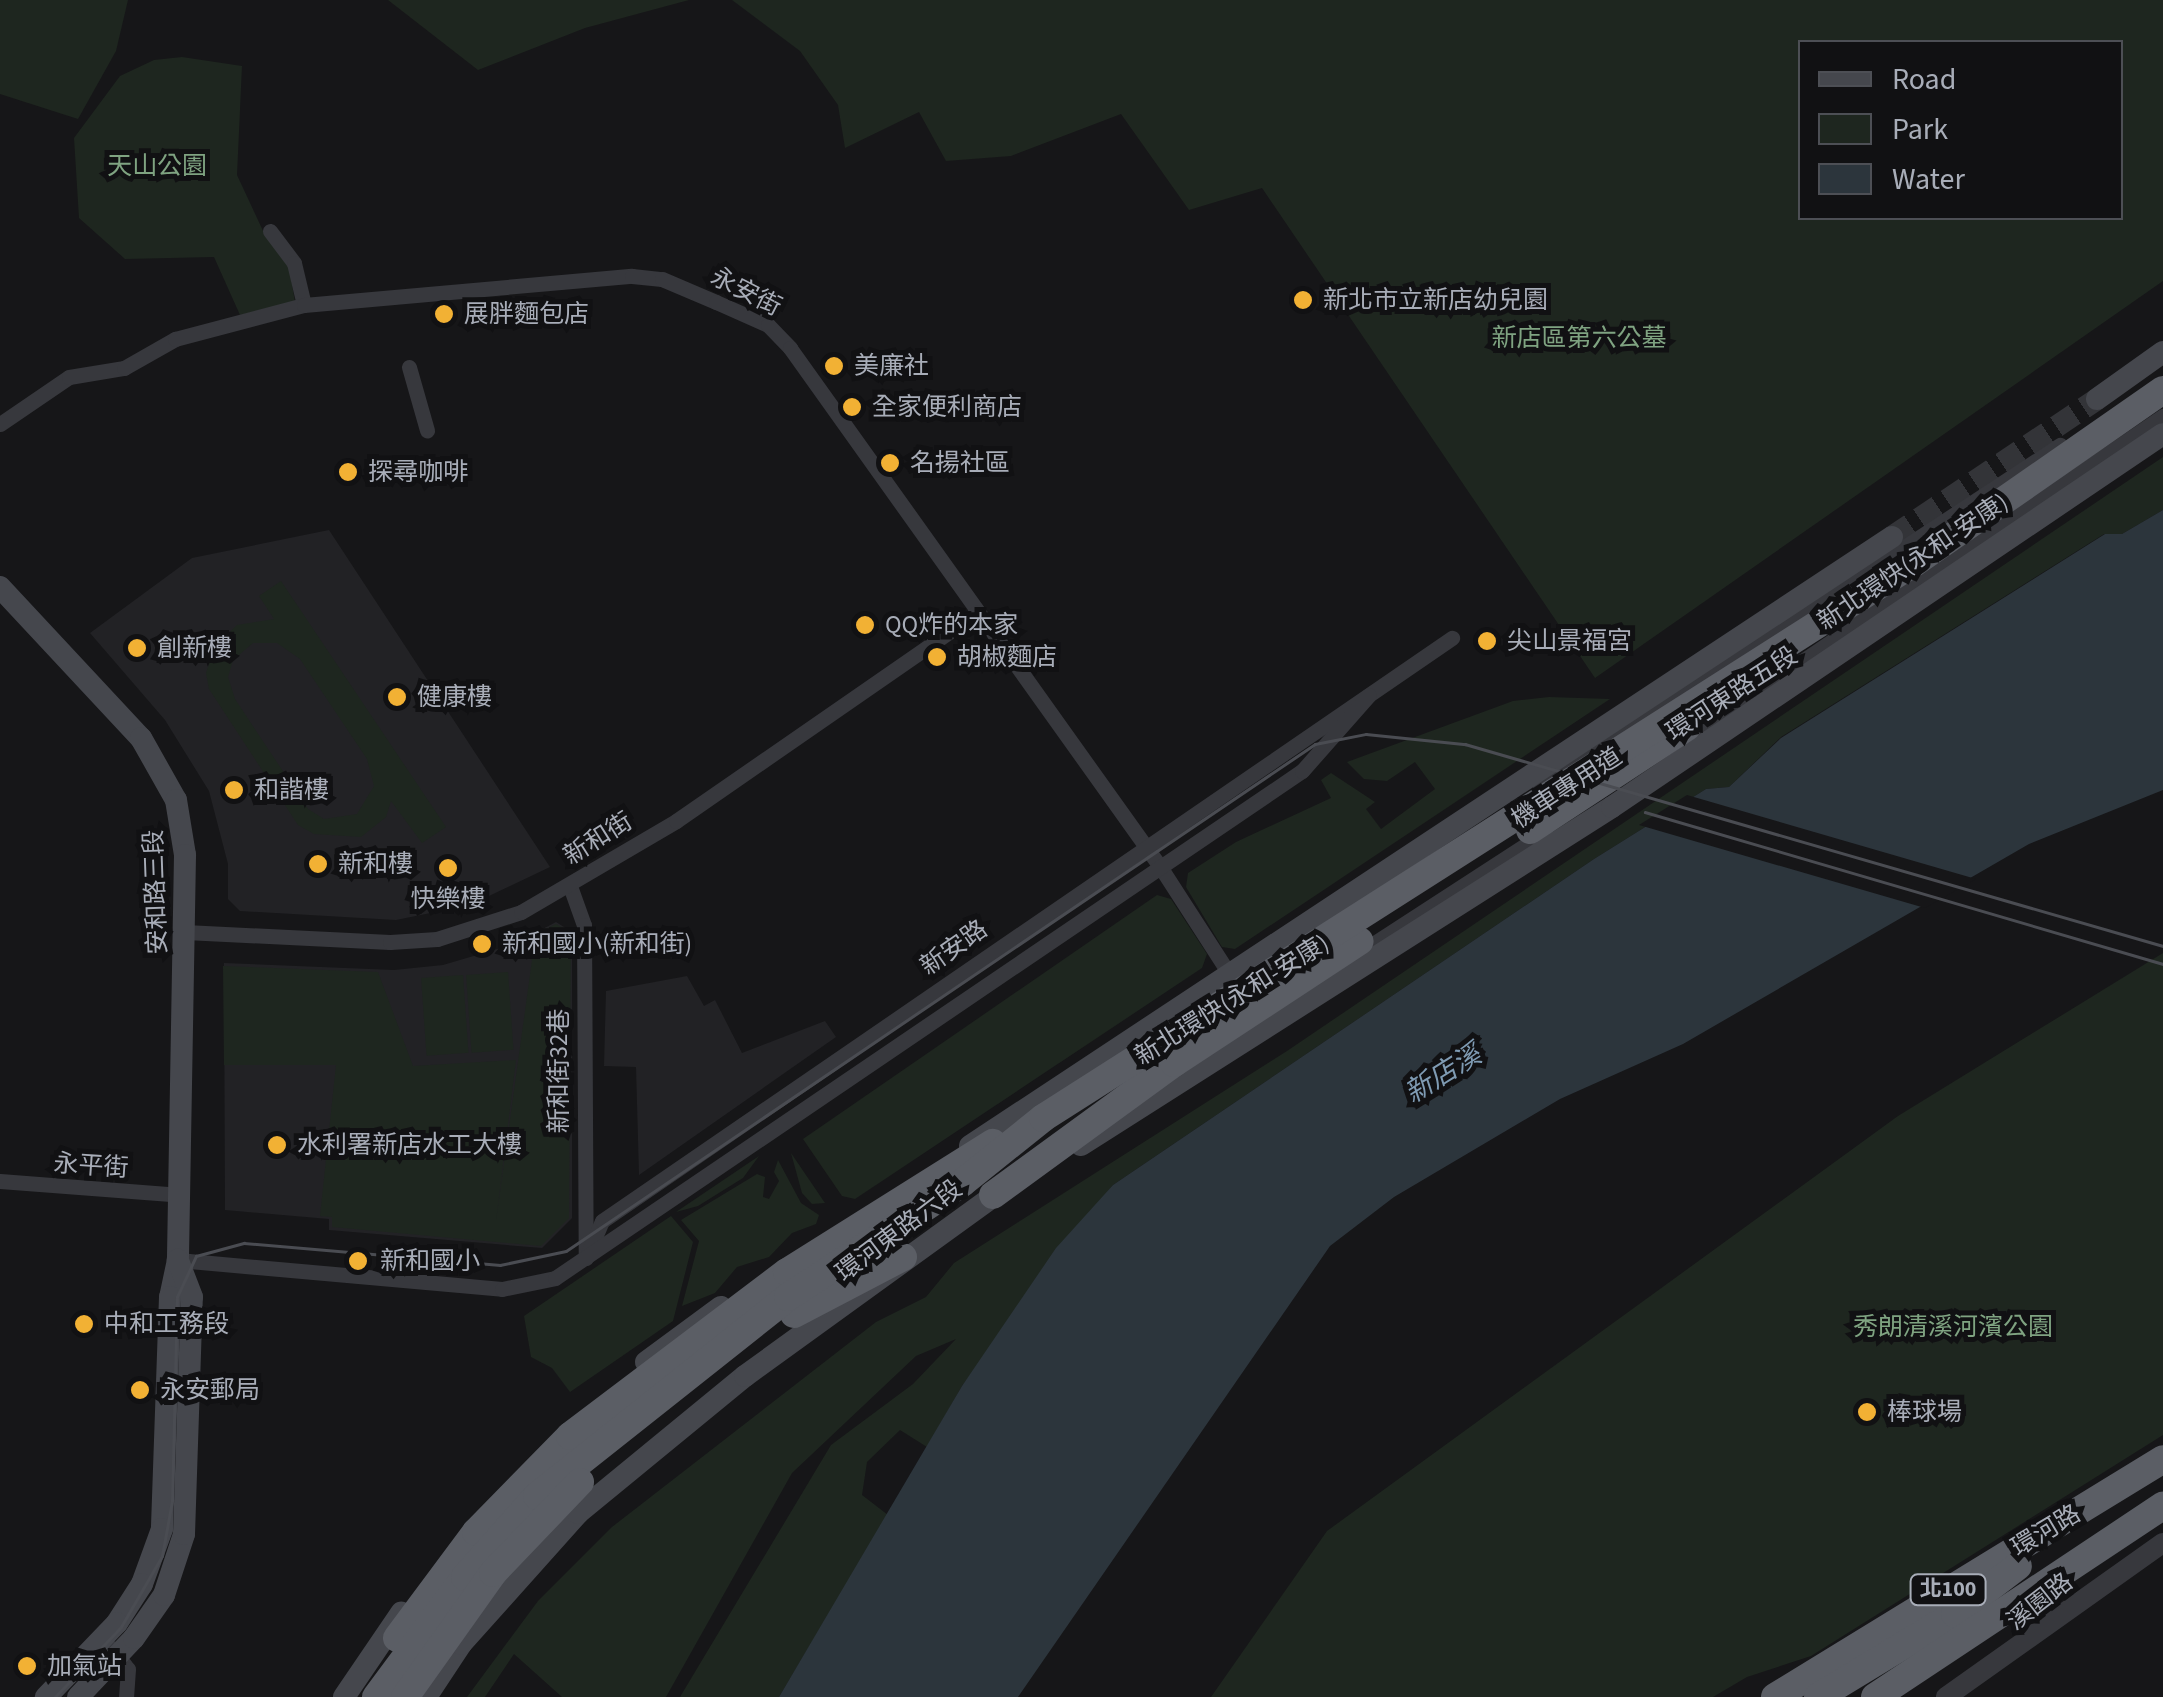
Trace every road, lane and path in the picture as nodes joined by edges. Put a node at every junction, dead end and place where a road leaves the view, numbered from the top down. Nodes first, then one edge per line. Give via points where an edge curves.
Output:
1 (270, 232) dead end
2 (304, 304) junction
3 (2163, 352) edge
4 (410, 367) dead end
5 (2163, 376) edge
6 (2163, 390) edge
7 (2097, 399) tunnel mouth
8 (2163, 403) edge
9 (2163, 416) edge
10 (0, 424) edge
11 (427, 430) dead end
12 (2163, 434) edge
13 (1892, 537) tunnel mouth
14 (0, 587) edge
15 (978, 612) junction
16 (1452, 638) dead end
17 (1369, 696) junction
18 (1146, 846) junction
19 (1410, 859) junction
20 (1162, 868) junction
21 (570, 886) junction
22 (1476, 894) joint
23 (1332, 911) junction
24 (185, 932) junction
25 (1304, 953) junction
26 (1230, 976) junction
27 (1043, 1118) junction
28 (0, 1181) edge
29 (180, 1195) junction
30 (993, 1195) junction
31 (904, 1256) junction
32 (586, 1258) junction
33 (178, 1260) junction
34 (2163, 1458) edge
35 (2122, 1486) junction
36 (2163, 1506) edge
37 (2163, 1543) edge
38 (2076, 1561) junction
39 (111, 1646) junction
40 (46, 1697) edge
41 (78, 1697) edge
42 (126, 1697) edge
43 (344, 1697) edge
44 (358, 1697) edge
45 (376, 1697) edge
46 (404, 1697) edge
47 (426, 1697) edge
48 (1776, 1697) edge
49 (1818, 1697) edge
50 (1846, 1697) edge
51 (1875, 1697) edge
52 (1946, 1697) edge

1 - 2 street via 294,263
2 - 10 street, 永安街 via 175,339 124,368 68,376
2 - 15 street, 永安街 via 632,276 662,280 768,325
3 - 7 main road
4 - 11 street
5 - 19 street, 機車專用道 via 1592,748 1448,852
6 - 25 highway, 新北環快(永和-安康) via 1914,563 1599,758
8 - 30 highway, 新北環快(永和-安康) via 1923,571 1174,1063
9 - 30 street, 機車專用道 via 1813,657
12 - 22 main road, 環河東路五段 via 1935,594
13 - 19 main road, 環河東路五段
14 - 24 main road, 安和路三段 via 118,710 162,770 184,831
15 - 18 street, 永安街
15 - 21 street, 新和街 via 819,726
16 - 17 street, 新安路
17 - 18 street, 新安路
17 - 20 street, 新安路 via 1302,772
18 - 20 street, 永安街
18 - 32 street, 新安路 via 602,1221
19 - 23 main road, 環河東路五段
20 - 26 street, 永安街
20 - 32 street, 新安路
21 - 24 street, 新和街 via 521,912 437,939
21 - 32 street, 新和街32巷 via 584,925
22 - 30 main road, 環河東路六段 via 1142,1109
23 - 25 highway
23 - 26 main road, 環河東路六段
24 - 29 main road, 安和路三段
25 - 27 highway, 新北環快(永和-安康)
26 - 43 main road, 環河東路六段 via 774,1271 612,1390 464,1533
27 - 44 highway via 967,1156 786,1272 592,1418 476,1532
27 - 45 highway, 新北環快(永和-安康) via 962,1184 788,1297 537,1496 465,1577
28 - 29 street, 永平街
29 - 33 main road, 安和路三段
30 - 31 main road, 環河東路六段
31 - 46 highway via 783,1320 680,1396 538,1523 452,1625
31 - 47 main road, 環河東路六段 via 578,1514 460,1644
32 - 33 street, 新安路 via 555,1278 502,1289
33 - 39 main road, 安和路三段 via 170,1297 162,1529
34 - 35 highway, 環河路 / 北100
35 - 48 highway, 環河路 / 北100
35 - 49 highway via 1955,1614
36 - 38 highway, 環河路 / 北100
37 - 52 street, 溪園路
38 - 50 highway
38 - 51 highway, 環河路 / 北100
39 - 40 main road, 安和路三段
39 - 41 main road, 安和路三段
39 - 42 street via 128,1670

